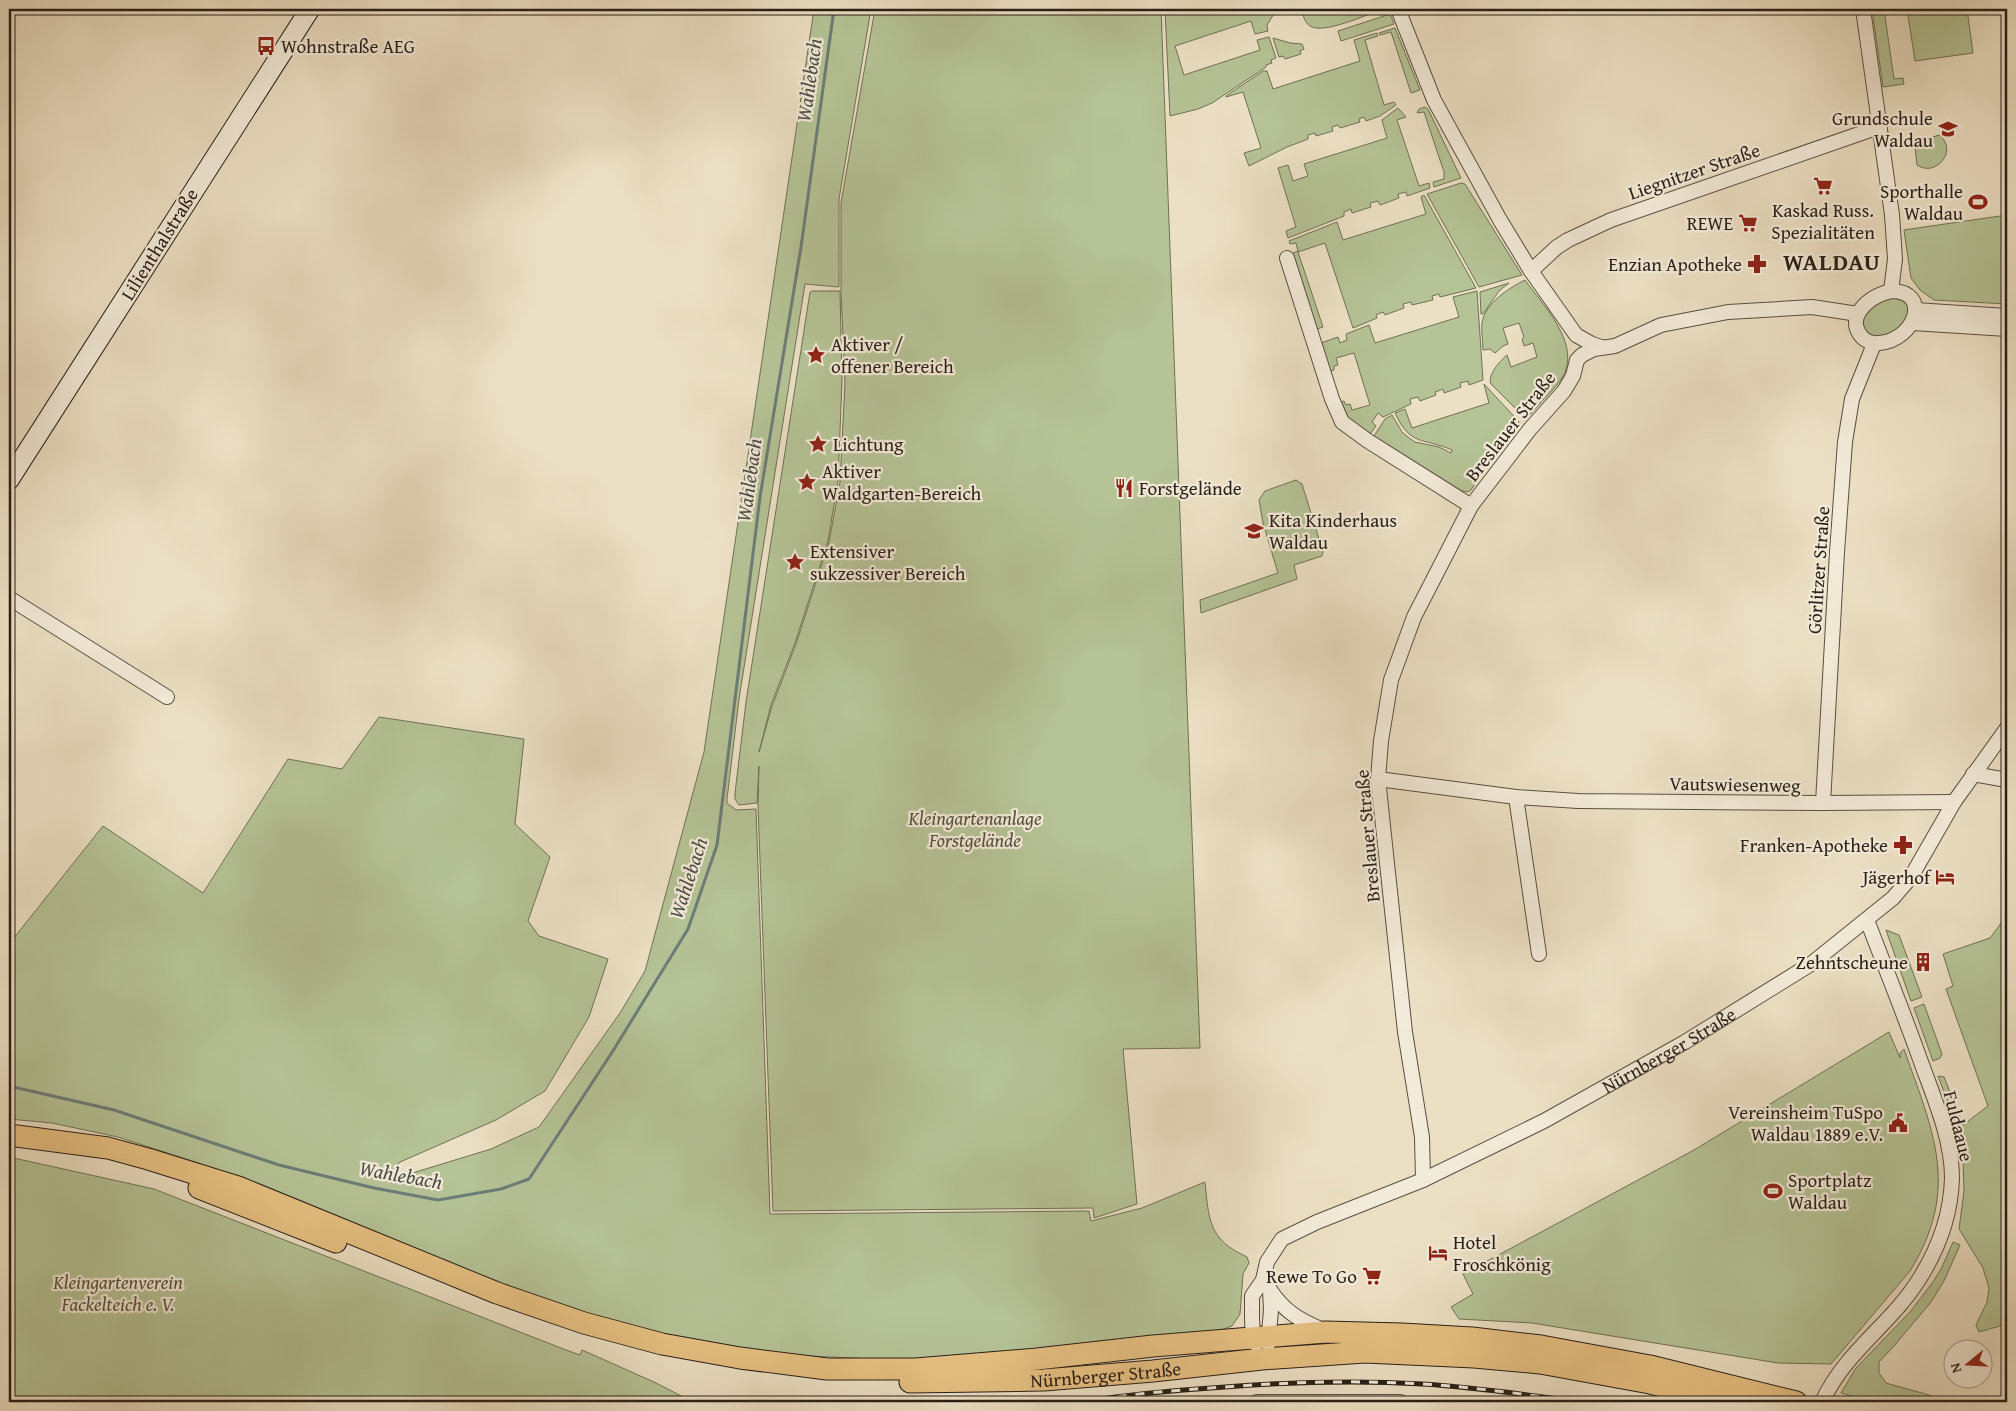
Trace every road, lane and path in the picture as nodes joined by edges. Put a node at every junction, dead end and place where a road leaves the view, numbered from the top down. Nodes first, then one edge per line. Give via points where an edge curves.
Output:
1 (308, 9) edge
2 (1398, 9) edge
3 (1863, 9) edge
4 (1879, 127) junction
5 (1287, 258) dead end
6 (1531, 272) junction
7 (1891, 291) junction
8 (1858, 314) junction
9 (2007, 316) edge
10 (1914, 317) junction
11 (2007, 329) edge
12 (1576, 334) junction
13 (1874, 344) junction
14 (1600, 347) junction
15 (1577, 360) junction
16 (9, 480) edge
17 (1471, 506) junction
18 (9, 598) edge
19 (167, 697) dead end
20 (2007, 728) edge
21 (1973, 774) junction
22 (1378, 779) junction
23 (2007, 780) edge
24 (1516, 797) junction
25 (1954, 802) junction
26 (1823, 803) junction
27 (1867, 920) junction
28 (1539, 954) dead end
29 (9, 1135) edge
30 (9, 1145) edge
31 (1423, 1180) junction
32 (1266, 1285) junction
33 (1326, 1332) junction
34 (1262, 1337) junction
35 (1262, 1359) junction
36 (1257, 1402) edge
37 (1400, 1402) edge
38 (1726, 1402) edge
39 (1796, 1402) edge
40 (1822, 1402) edge

1 - 16 main road, Lilienthalstraße
2 - 6 street via 1434,100
3 - 4 street
4 - 6 street, Liegnitzer Straße via 1611,220 1557,247
4 - 7 street via 1892,215 1895,259
5 - 17 street, Breslauer Straße via 1342,422 1374,446
6 - 12 street
7 - 8 street via 1863,306
7 - 10 street via 1907,294
8 - 13 street via 1856,324 1860,336
8 - 14 street, Breslauer Straße via 1812,307 1728,312 1661,325 1614,346
9 - 10 street
10 - 11 street
10 - 13 street via 1905,333 1893,340
12 - 14 street
12 - 15 street
13 - 26 street, Görlitzer Straße via 1852,399 1845,442
14 - 15 street, Breslauer Straße
15 - 17 street, Breslauer Straße via 1564,391 1530,429
17 - 22 street, Breslauer Straße via 1414,617 1391,680 1380,741
18 - 19 street
20 - 21 street, Nürnberger Straße
21 - 23 street
21 - 25 street, Nürnberger Straße
22 - 24 street, Vautswiesenweg
22 - 31 street, Breslauer Straße via 1405,1032 1422,1137
24 - 26 street, Vautswiesenweg via 1578,801
24 - 28 street
25 - 26 street, Vautswiesenweg
25 - 27 street, Nürnberger Straße via 1911,876 1893,898
27 - 31 street, Nürnberger Straße via 1811,964 1685,1042 1544,1121
27 - 40 street, Fuldaaue via 1944,1129 1952,1177 1950,1204 1925,1270 1898,1307 1840,1370
29 - 34 main road via 108,1148 148,1159 238,1187 497,1293 567,1317 662,1344 740,1358 827,1369 916,1369
30 - 35 main road, Nürnberger Straße via 113,1160 185,1182 449,1288 611,1343 694,1362 799,1378 858,1383 1044,1380
31 - 32 street, Nürnberger Straße via 1287,1236 1267,1262
32 - 33 street via 1294,1316
32 - 34 street, Nürnberger Straße via 1271,1310
32 - 34 street, Nürnberger Straße via 1252,1296
33 - 34 main road
33 - 39 main road via 1472,1338 1541,1346 1650,1366
34 - 35 street, Nürnberger Straße
35 - 38 main road via 1365,1352 1540,1363
36 - 37 street

